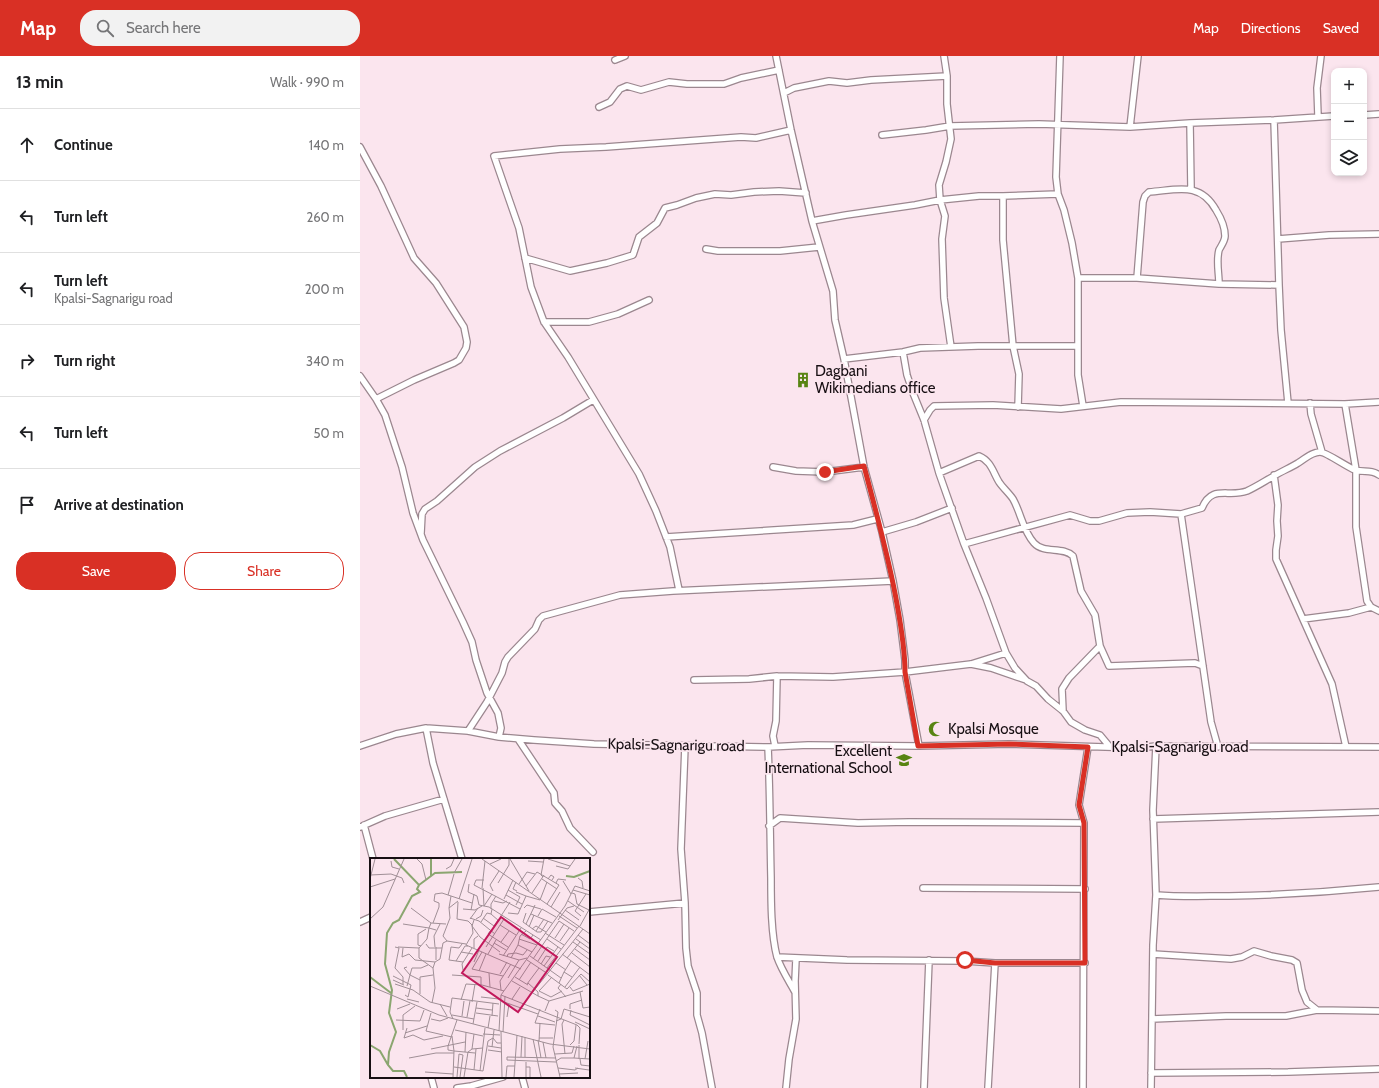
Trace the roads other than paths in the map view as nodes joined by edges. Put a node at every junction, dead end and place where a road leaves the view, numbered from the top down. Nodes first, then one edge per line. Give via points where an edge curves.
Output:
1 (625, 56) edge
2 (776, 56) edge
3 (944, 56) edge
4 (1060, 56) edge
5 (1138, 56) edge
6 (1321, 56) edge
7 (615, 60) dead end
8 (779, 70) junction
9 (947, 76) junction
10 (784, 93) junction
11 (599, 107) dead end
12 (1379, 114) edge
13 (1367, 115) edge
14 (1318, 116) junction
15 (1331, 116) edge
16 (1274, 120) junction
17 (1190, 123) junction
18 (1057, 125) junction
19 (950, 126) junction
20 (1130, 127) junction
21 (791, 130) junction
22 (882, 135) dead end
23 (360, 147) edge
24 (1190, 188) junction
25 (806, 193) junction
26 (1058, 194) junction
27 (1003, 196) junction
28 (940, 200) junction
29 (812, 221) junction
30 (1379, 234) edge
31 (1278, 239) junction
32 (819, 247) junction
33 (706, 248) dead end
34 (525, 258) junction
35 (1078, 278) junction
36 (1137, 278) junction
37 (1219, 284) junction
38 (1279, 285) junction
39 (650, 300) dead end
40 (544, 322) junction
41 (1013, 346) junction
42 (1077, 346) junction
43 (951, 348) junction
44 (903, 352) junction
45 (844, 359) junction
46 (360, 376) edge
47 (376, 399) junction
48 (594, 400) junction
49 (1310, 402) junction
50 (1379, 402) edge
51 (1288, 403) junction
52 (1345, 404) junction
53 (1083, 406) junction
54 (1018, 407) junction
55 (924, 420) junction
56 (1322, 452) junction
57 (864, 466) junction
58 (773, 467) dead end
59 (1356, 470) junction
60 (940, 473) junction
61 (1274, 475) junction
62 (1379, 475) edge
63 (952, 508) junction
64 (1181, 514) junction
65 (877, 519) junction
66 (1025, 528) junction
67 (882, 532) junction
68 (421, 536) junction
69 (666, 537) junction
70 (964, 544) junction
71 (893, 581) junction
72 (679, 590) junction
73 (1371, 607) junction
74 (1379, 611) edge
75 (1303, 619) junction
76 (1100, 646) junction
77 (1006, 653) junction
78 (971, 664) junction
79 (1203, 666) junction
80 (905, 672) junction
81 (777, 676) junction
82 (694, 680) dead end
83 (1027, 681) junction
84 (489, 697) junction
85 (1063, 711) junction
86 (426, 728) junction
87 (468, 731) junction
88 (499, 737) junction
89 (518, 739) junction
90 (360, 746) edge
91 (684, 746) junction
92 (918, 746) junction
93 (1156, 746) junction
94 (771, 747) junction
95 (1088, 747) junction
96 (1110, 747) junction
97 (1218, 747) junction
98 (1346, 747) junction
99 (1379, 747) edge
100 (444, 799) junction
101 (771, 812) junction
102 (1379, 812) edge
103 (780, 818) junction
104 (1154, 819) junction
105 (1084, 823) junction
106 (362, 826) edge
107 (769, 826) junction
108 (592, 852) dead end
109 (373, 858) edge
110 (462, 858) edge
111 (1379, 887) edge
112 (923, 888) dead end
113 (1085, 889) junction
114 (1156, 895) junction
115 (685, 903) junction
116 (590, 912) edge
117 (370, 917) edge
118 (360, 922) edge
119 (1153, 954) junction
120 (777, 957) junction
121 (796, 959) junction
122 (929, 960) junction
123 (995, 963) junction
124 (1085, 963) junction
125 (795, 992) junction
126 (1317, 1010) junction
127 (1379, 1011) edge
128 (1152, 1020) junction
129 (1379, 1069) edge
130 (1151, 1073) junction
131 (431, 1078) edge
132 (499, 1078) edge
133 (522, 1078) edge
134 (434, 1088) edge
135 (457, 1088) edge
136 (525, 1088) edge
137 (712, 1088) edge
138 (786, 1088) edge
139 (924, 1088) edge
140 (988, 1088) edge
141 (1083, 1088) edge
142 (1151, 1088) edge

1 - 7 street
2 - 8 street
3 - 9 street
4 - 18 street
5 - 20 street
6 - 14 street via 1317,88
8 - 10 street
8 - 11 street via 724,84 669,82 641,90 627,86 620,89 610,102
9 - 10 street via 847,83 829,81 794,88
9 - 19 street
10 - 21 street
12 - 13 street
14 - 15 street
14 - 16 street
16 - 17 street
16 - 31 street
17 - 20 street
17 - 24 street
18 - 19 street
18 - 20 street
18 - 26 street
19 - 22 street
19 - 28 street via 951,139 939,184
21 - 25 street
21 - 34 street via 756,138 560,149 494,156 519,228
23 - 47 street via 414,258 436,283 464,327 467,342 459,360
24 - 36 street via 1149,192 1145,196
24 - 37 street via 1206,196 1224,226 1225,238 1219,251 1218,262
25 - 29 street
25 - 34 street via 779,191 715,194 665,208 657,223 639,237 633,255 607,263 570,271
26 - 27 street
26 - 35 street via 1072,243
27 - 28 street
27 - 41 street via 1003,240
28 - 29 street
28 - 43 street via 945,216 942,239 944,298
29 - 32 street
30 - 31 street
31 - 38 street
32 - 33 street via 780,251 718,251
32 - 45 street via 833,291 835,320
34 - 40 street via 531,287
35 - 36 street
35 - 42 street
36 - 37 street
37 - 38 street
38 - 51 street
39 - 40 street via 618,314 589,322
40 - 48 street
41 - 42 street
41 - 43 street
41 - 54 street via 1019,374
42 - 53 street
43 - 44 street via 920,348
44 - 45 street
44 - 55 street via 907,375
45 - 57 street
46 - 47 street
47 - 68 street via 385,415
48 - 68 street via 475,467 425,509 422,514
48 - 69 street via 639,474
49 - 51 street
49 - 52 street
49 - 56 street
50 - 52 street
51 - 53 street via 1121,402
52 - 59 street
53 - 54 street via 1061,409
54 - 55 street via 934,406
55 - 60 street
56 - 59 street
56 - 61 street via 1310,455
57 - 58 street via 825,472
57 - 65 street
59 - 62 street via 1372,471
59 - 73 street via 1356,527 1367,600
60 - 63 street
60 - 66 street via 979,456 987,460 1012,498
61 - 64 street via 1246,491 1210,496 1202,508
61 - 75 street via 1278,505 1276,559
63 - 67 street
63 - 70 street
64 - 66 street via 1127,513 1099,521 1070,515
64 - 79 street
65 - 67 street
65 - 69 street via 853,526
66 - 70 street
66 - 76 street via 1035,544 1043,549 1069,552 1073,556 1081,591 1095,615
67 - 71 street
68 - 84 street via 472,642
69 - 72 street
70 - 77 street
71 - 72 street
71 - 80 street
72 - 84 street via 620,595 543,616 535,629 508,657
73 - 74 street
73 - 75 street
75 - 98 street via 1332,684
76 - 79 street via 1109,666 1195,663
76 - 85 street via 1062,689
77 - 78 street
77 - 83 street
78 - 80 street
78 - 83 street
79 - 97 street via 1211,722
80 - 81 street via 833,678
80 - 92 street
81 - 82 street
81 - 94 street via 776,721
83 - 85 street
84 - 87 street
84 - 88 street via 500,718
85 - 96 street via 1071,722 1100,736
86 - 87 street, Kpalsi-Sagnarigu road
86 - 90 street, Kpalsi-Sagnarigu road via 396,734
86 - 100 street via 428,745
87 - 88 street, Kpalsi-Sagnarigu road
88 - 89 street, Kpalsi-Sagnarigu road
89 - 91 street, Kpalsi-Sagnarigu road
89 - 108 street via 554,793 555,803 570,828
91 - 94 street, Kpalsi-Sagnarigu road
91 - 115 street via 681,850
92 - 94 street, Kpalsi-Sagnarigu road
92 - 95 street, Kpalsi-Sagnarigu road via 1009,744
93 - 96 street, Kpalsi-Sagnarigu road
93 - 97 street, Kpalsi-Sagnarigu road
93 - 104 street
94 - 101 street
95 - 96 street, Kpalsi-Sagnarigu road
95 - 105 street via 1079,805
97 - 98 street, Kpalsi-Sagnarigu road
98 - 99 street, Kpalsi-Sagnarigu road
100 - 106 street via 410,808
100 - 110 street
101 - 103 street
101 - 107 street
102 - 104 street
103 - 105 street via 858,823
103 - 107 street
104 - 114 street
105 - 113 street
106 - 109 street
107 - 120 street via 772,912
111 - 114 street via 1253,896
112 - 113 street
113 - 124 street
114 - 119 street
115 - 116 street
115 - 137 street via 688,966 697,993 697,1015
117 - 118 street
119 - 126 street via 1231,959 1254,951 1292,960 1298,963 1302,990 1307,1002
119 - 128 street
120 - 121 street
120 - 125 street
121 - 122 street
121 - 125 street
122 - 123 street
122 - 139 street
123 - 124 street
123 - 140 street
124 - 141 street
125 - 138 street via 796,1019
126 - 127 street
126 - 128 street via 1286,1016
128 - 130 street
129 - 130 street
130 - 142 street
131 - 134 street
132 - 135 street
133 - 136 street

